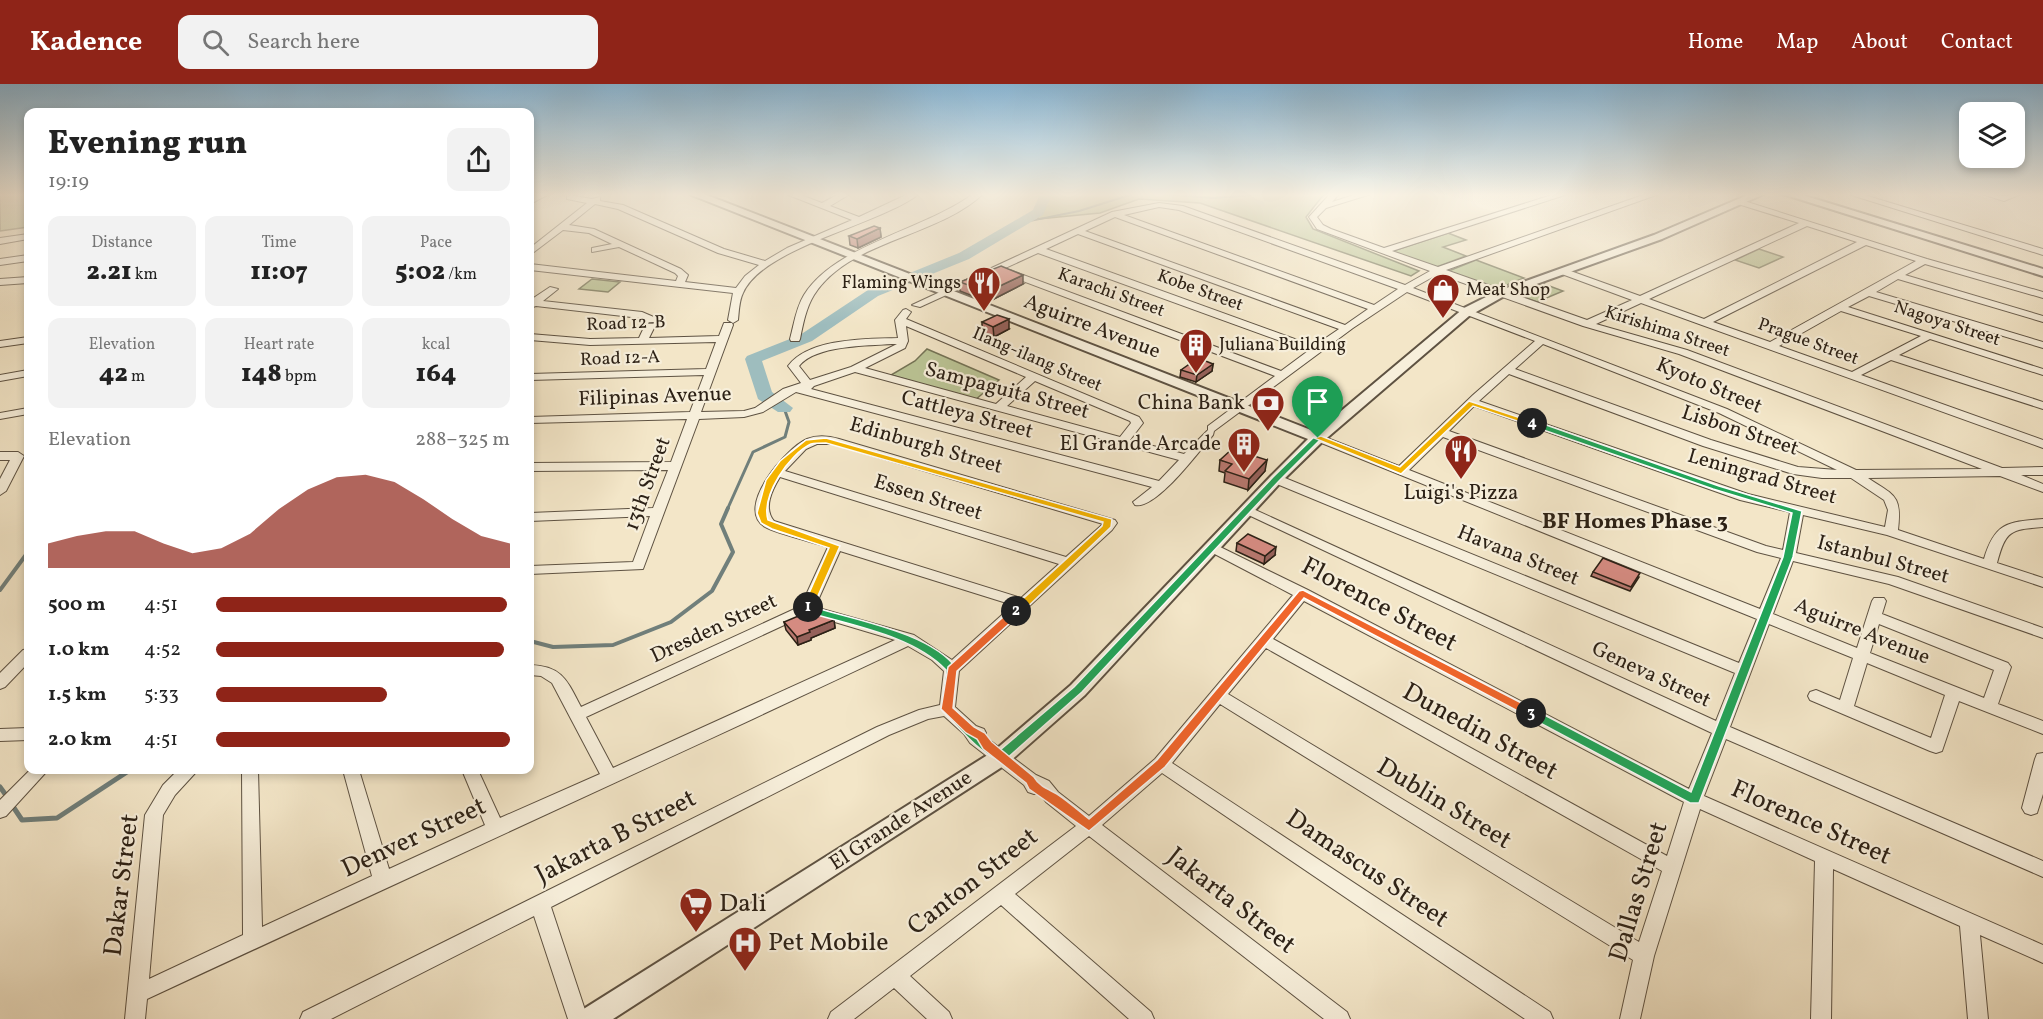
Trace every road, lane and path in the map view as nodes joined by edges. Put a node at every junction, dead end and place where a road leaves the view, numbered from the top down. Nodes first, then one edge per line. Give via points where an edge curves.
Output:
1 (24, 238) edge
2 (548, 238) edge
3 (607, 238) edge
4 (690, 238) edge
5 (806, 238) edge
6 (818, 238) edge
7 (899, 238) edge
8 (1062, 238) edge
9 (1095, 238) edge
10 (1181, 238) edge
11 (1260, 238) edge
12 (1348, 238) edge
13 (1425, 238) edge
14 (1531, 238) edge
15 (1656, 238) edge
16 (1775, 238) edge
17 (1852, 238) edge
18 (1931, 238) edge
19 (1996, 238) edge
20 (812, 240) junction
21 (0, 242) edge
22 (1865, 242) junction
23 (622, 244) junction
24 (534, 249) edge
25 (1037, 249) junction
26 (595, 250) dead end
27 (1383, 251) junction
28 (2043, 252) edge
29 (855, 257) junction
30 (24, 259) edge
31 (1924, 261) junction
32 (0, 262) edge
33 (767, 264) junction
34 (534, 267) edge
35 (996, 268) junction
36 (1436, 271) junction
37 (1562, 271) junction
38 (2041, 271) edge
39 (575, 272) junction
40 (1898, 276) junction
41 (24, 280) edge
42 (0, 282) edge
43 (679, 284) junction
44 (1405, 289) junction
45 (739, 291) junction
46 (944, 292) junction
47 (1502, 293) junction
48 (1870, 293) junction
49 (2043, 295) edge
50 (1640, 299) junction
51 (534, 302) edge
52 (534, 304) edge
53 (917, 305) dead end
54 (1842, 308) junction
55 (1377, 309) junction
56 (1471, 311) junction
57 (2043, 319) edge
58 (1705, 322) junction
59 (1587, 324) junction
60 (1348, 329) junction
61 (1929, 336) junction
62 (534, 337) edge
63 (643, 339) junction
64 (723, 339) junction
65 (795, 339) dead end
66 (1542, 340) junction
67 (24, 341) edge
68 (903, 341) junction
69 (0, 344) edge
70 (2043, 345) edge
71 (1772, 346) junction
72 (1317, 351) junction
73 (1891, 356) junction
74 (855, 369) junction
75 (1508, 370) junction
76 (712, 372) junction
77 (2043, 372) edge
78 (24, 374) edge
79 (1283, 375) junction
80 (1853, 375) junction
81 (534, 377) edge
82 (1033, 377) junction
83 (0, 378) edge
84 (803, 387) junction
85 (1472, 402) junction
86 (2043, 406) edge
87 (1240, 407) junction
88 (998, 409) junction
89 (24, 412) edge
90 (0, 416) edge
91 (695, 416) junction
92 (534, 420) edge
93 (1441, 432) junction
94 (1318, 438) junction
95 (1123, 441) junction
96 (2043, 444) edge
97 (0, 456) edge
98 (1185, 458) junction
99 (675, 466) junction
100 (534, 467) edge
101 (1401, 471) junction
102 (2043, 471) edge
103 (776, 472) junction
104 (1854, 474) junction
105 (2008, 474) junction
106 (1276, 479) junction
107 (1162, 486) junction
108 (2043, 488) edge
109 (0, 491) edge
110 (1139, 502) dead end
111 (1246, 511) junction
112 (1797, 511) junction
113 (659, 512) junction
114 (534, 517) edge
115 (2043, 523) edge
116 (1891, 532) junction
117 (835, 546) junction
118 (1212, 547) junction
119 (1788, 557) junction
120 (1068, 562) junction
121 (1989, 565) junction
122 (534, 570) edge
123 (2043, 583) edge
124 (1303, 593) junction
125 (1024, 604) junction
126 (807, 609) junction
127 (1767, 616) junction
128 (2043, 633) edge
129 (909, 639) junction
130 (1263, 640) junction
131 (1862, 654) junction
132 (24, 658) edge
133 (952, 669) junction
134 (534, 670) edge
135 (1745, 671) junction
136 (0, 683) edge
137 (1954, 691) junction
138 (1218, 695) junction
139 (1816, 696) dead end
140 (1989, 705) junction
141 (1845, 708) junction
142 (947, 709) junction
143 (577, 715) junction
144 (2043, 728) edge
145 (1721, 730) junction
146 (24, 734) edge
147 (0, 735) edge
148 (994, 751) junction
149 (2043, 759) edge
150 (1161, 764) junction
151 (36, 774) edge
152 (184, 774) edge
153 (250, 774) edge
154 (352, 774) edge
155 (472, 774) edge
156 (609, 776) junction
157 (2039, 791) edge
158 (1694, 799) junction
159 (2031, 808) dead end
160 (0, 812) edge
161 (1089, 826) junction
162 (495, 828) junction
163 (1824, 858) junction
164 (1672, 868) junction
165 (2043, 869) edge
166 (383, 881) junction
167 (1002, 894) junction
168 (540, 904) junction
169 (1969, 920) junction
170 (253, 942) junction
171 (2043, 954) edge
172 (1644, 956) junction
173 (896, 976) junction
174 (137, 994) junction
175 (135, 1019) edge
176 (310, 1019) edge
177 (578, 1019) edge
178 (591, 1019) edge
179 (838, 1019) edge
180 (942, 1019) edge
181 (1144, 1019) edge
182 (1340, 1019) edge
183 (1543, 1019) edge
184 (1630, 1019) edge
185 (1821, 1019) edge
186 (1978, 1019) edge

1 - 21 street
2 - 24 street
3 - 23 street
4 - 33 street
5 - 20 street, Aguirre Avenue
6 - 20 street
7 - 29 street
8 - 25 street, Kyoto Street
9 - 60 street
10 - 55 street
11 - 44 street, Kyoto Street
12 - 27 street, Kirishima Street
13 - 27 street
14 - 36 street
15 - 37 street, El Grande Avenue
16 - 50 street
17 - 22 street
18 - 38 street
19 - 28 street
20 - 29 street, Aguirre Avenue
20 - 33 street
22 - 31 street
22 - 58 street
23 - 26 street
23 - 43 street via 678,271 683,275
25 - 35 street, Kyoto Street
25 - 72 street, Kobe Street
27 - 36 street, Kirishima Street
29 - 46 street, Aguirre Avenue
29 - 65 street via 827,273 812,290
30 - 32 street
31 - 40 street
31 - 49 street
33 - 45 street
34 - 39 street
35 - 46 street, Kyoto Street
35 - 79 street, Karachi Street
36 - 44 street
36 - 47 street, Kirishima Street
37 - 47 street, El Grande Avenue
37 - 50 street, Prague Street
39 - 43 street
39 - 51 street
40 - 48 street
40 - 57 street
41 - 42 street
43 - 45 street
44 - 55 street
44 - 56 street, Kyoto Street
45 - 64 street, 13th Street
46 - 53 street, Kyoto Street
46 - 87 street, Aguirre Avenue
47 - 56 street, El Grande Avenue
47 - 59 street, Kirishima Street
48 - 54 street
48 - 70 street
50 - 58 street, Prague Street
50 - 59 street
52 - 63 street via 642,315 653,320
54 - 61 street, Nagoya Street
54 - 71 street
55 - 60 street
56 - 66 street, Kyoto Street
56 - 94 street, El Grande Avenue
58 - 71 street, Prague Street
59 - 105 street, Kirishima Street via 1683,352
60 - 72 street
61 - 73 street
61 - 77 street, Nagoya Street
62 - 63 street, Road 12-B via 590,342
63 - 64 street, Road 12-B
64 - 76 street, 13th Street
66 - 75 street
66 - 104 street, Kyoto Street via 1723,411
67 - 69 street
68 - 74 street, Filipinas Avenue via 892,352
68 - 82 street, Ilang-ilang Street via 903,316
68 - 84 street via 844,344 804,355 793,366
71 - 80 street, Prague Street
72 - 79 street
73 - 80 street
73 - 86 street
74 - 84 street, Filipinas Avenue
74 - 88 street, Sampaguita Street
75 - 85 street
75 - 104 street, Lisbon Street via 1762,462 1811,473
76 - 81 street, Road 12-A
76 - 91 street, 13th Street
78 - 83 street
79 - 87 street
80 - 96 street, Prague Street
82 - 88 street
82 - 95 street, Ilang-ilang Street via 1135,419 1136,425
84 - 91 street, Filipinas Avenue via 744,414
84 - 107 street, Cattleya Street
85 - 93 street
85 - 112 street, Leningrad Street via 1716,488
87 - 94 street, Aguirre Avenue
87 - 98 street
88 - 95 street, Sampaguita Street
89 - 90 street
91 - 92 street, Filipinas Avenue
91 - 99 street, 13th Street
93 - 101 street
93 - 119 street, Istanbul Street
94 - 101 street, Aguirre Avenue
94 - 106 street, El Grande Avenue
95 - 98 street, Sampaguita Street
97 - 109 street via 18,456
98 - 107 street
99 - 100 street
99 - 113 street, 13th Street
101 - 127 street, Aguirre Avenue
102 - 105 street, Lisbon Street
103 - 117 street, Edinburgh Street via 762,513 764,521
103 - 120 street, Essen Street
103 - 120 street, Edinburgh Street via 809,442 835,441 1110,523
104 - 105 street, Lisbon Street
104 - 116 street, Kyoto Street via 1890,498 1894,510
105 - 108 street, Kirishima Street
106 - 111 street, El Grande Avenue
106 - 135 street, Havana Street
107 - 110 street
111 - 118 street, El Grande Avenue
111 - 145 street, Geneva Street
112 - 116 street, Leningrad Street
112 - 119 street, Dallas Street
113 - 114 street
113 - 122 street, 13th Street via 638,566
115 - 121 street via 2004,529 1998,535
116 - 121 street, Leningrad Street
117 - 125 street, Edinburgh Street
117 - 126 street, Dresden Street
118 - 124 street, Florence Street
118 - 148 street, El Grande Avenue via 1078,690
119 - 127 street, Dallas Street
119 - 128 street, Istanbul Street via 1893,580
120 - 125 street
121 - 123 street, Leningrad Street
124 - 130 street, Canton Street
124 - 158 street, Florence Street
125 - 133 street
126 - 129 street
126 - 143 street, Dresden Street
127 - 131 street, Aguirre Avenue
127 - 135 street, Dallas Street
129 - 133 street
129 - 156 street, Denver Street
130 - 138 street, Canton Street
130 - 164 street, Dunedin Street
131 - 137 street, Aguirre Avenue
131 - 140 street via 1877,609 2002,667
131 - 141 street
132 - 136 street
133 - 142 street
134 - 143 street via 544,671 558,680
135 - 145 street, Dallas Street
137 - 140 street, Aguirre Avenue
137 - 141 street via 1936,747
138 - 150 street, Canton Street
138 - 172 street, Dublin Street
139 - 141 street
140 - 144 street, Aguirre Avenue
142 - 148 street, Jakarta Street via 976,739
142 - 168 street, Jakarta B Street via 883,730
143 - 156 street
145 - 158 street, Dallas Street
145 - 165 street, Geneva Street
146 - 147 street
148 - 161 street, Jakarta Street via 1044,795
148 - 178 street, El Grande Avenue
149 - 157 street
150 - 161 street, Canton Street
150 - 183 street, Damascus Street
151 - 160 street
152 - 174 street, Dakar Street via 164,794 154,815
153 - 170 street
154 - 166 street
155 - 162 street
156 - 162 street, Denver Street
157 - 159 street
158 - 163 street, Florence Street
158 - 164 street, Dallas Street
161 - 167 street, Canton Street
161 - 182 street, Jakarta Street
162 - 166 street, Denver Street
163 - 169 street, Florence Street
163 - 185 street
164 - 172 street, Dallas Street
166 - 170 street, Denver Street
167 - 173 street, Canton Street
167 - 181 street
168 - 176 street, Jakarta B Street
168 - 177 street
169 - 171 street, Florence Street
169 - 186 street
170 - 174 street, Denver Street
172 - 184 street, Dallas Street
173 - 179 street, Canton Street
173 - 180 street
174 - 175 street, Dakar Street

